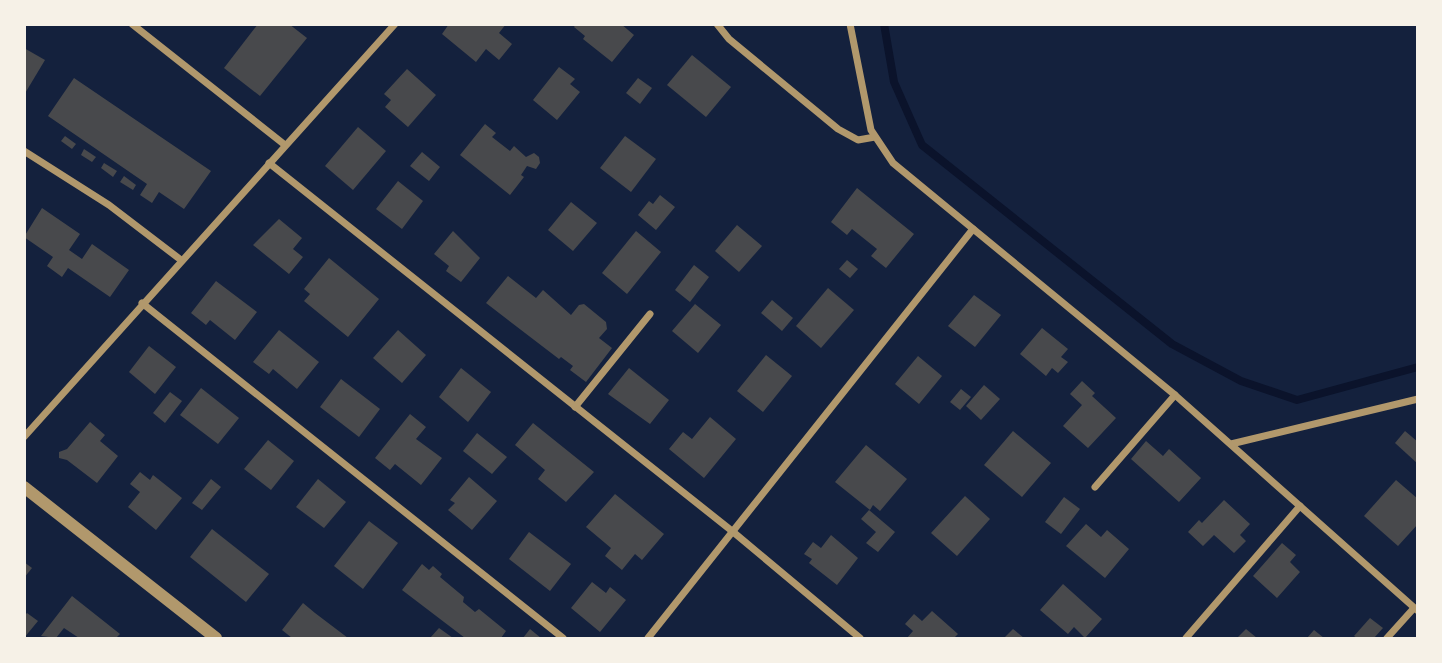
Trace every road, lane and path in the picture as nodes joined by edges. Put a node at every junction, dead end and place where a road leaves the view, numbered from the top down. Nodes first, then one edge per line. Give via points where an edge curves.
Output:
1 (132, 24) edge
2 (395, 24) edge
3 (717, 24) edge
4 (850, 24) edge
5 (874, 137) junction
6 (285, 145) junction
7 (24, 151) edge
8 (269, 163) junction
9 (973, 229) junction
10 (181, 260) junction
11 (142, 303) junction
12 (650, 314) dead end
13 (1175, 395) junction
14 (1418, 399) edge
15 (575, 407) junction
16 (24, 437) edge
17 (1231, 444) junction
18 (1096, 486) dead end
19 (24, 487) edge
20 (1300, 506) junction
21 (732, 531) junction
22 (1416, 610) edge
23 (1186, 638) edge
24 (216, 639) edge
25 (563, 639) edge
26 (648, 639) edge
27 (860, 639) edge
28 (1387, 639) edge

1 - 6 street
2 - 6 street
3 - 5 street via 838,129 859,139
4 - 5 street
5 - 9 street via 893,163
6 - 8 street
7 - 10 street via 109,205
8 - 10 street
8 - 15 street
9 - 13 street
9 - 21 street
10 - 11 street
11 - 16 street
11 - 25 street
12 - 15 street
13 - 17 street
13 - 18 street
14 - 17 street
15 - 21 street
17 - 20 street
19 - 24 street
20 - 22 street
20 - 23 street
21 - 26 street
21 - 27 street
22 - 28 street

